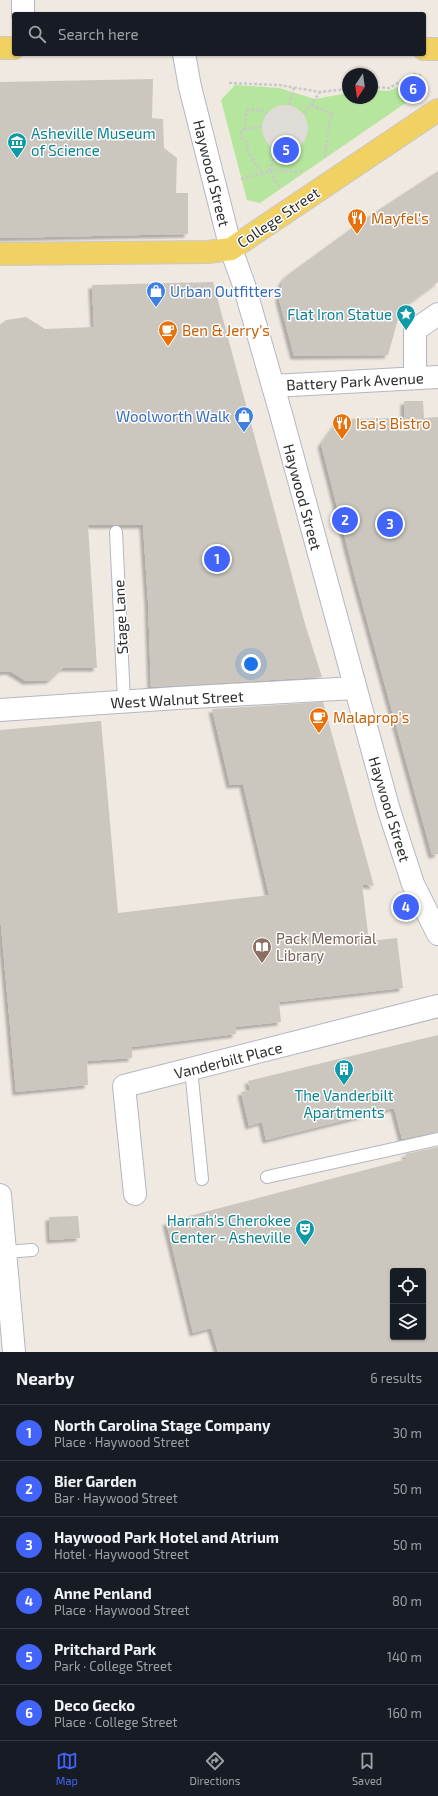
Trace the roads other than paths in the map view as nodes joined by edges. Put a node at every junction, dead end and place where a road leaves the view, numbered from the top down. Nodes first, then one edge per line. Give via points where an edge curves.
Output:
1 (23, 0) edge
2 (23, 12) edge
3 (0, 48) edge
4 (12, 48) edge
5 (426, 49) edge
6 (438, 49) edge
7 (184, 56) edge
8 (438, 110) edge
9 (231, 249) junction
10 (0, 254) edge
11 (438, 314) edge
12 (415, 377) junction
13 (438, 377) edge
14 (273, 386) junction
15 (116, 532) dead end
16 (355, 688) junction
17 (124, 701) junction
18 (0, 710) edge
19 (438, 934) edge
20 (438, 1006) edge
21 (191, 1069) junction
22 (438, 1139) edge
23 (267, 1177) dead end
24 (202, 1179) dead end
25 (135, 1194) dead end
26 (0, 1195) edge
27 (32, 1250) dead end
28 (5, 1252) junction
29 (14, 1352) edge

1 - 2 street
3 - 4 main road
5 - 6 main road
7 - 9 street, Haywood Street
8 - 9 main road, College Street
9 - 10 main road, College Street via 208,252
9 - 14 street, Haywood Street via 244,284
11 - 12 street via 415,330
12 - 13 street, Battery Park Avenue
12 - 14 street, Battery Park Avenue
14 - 16 street, Haywood Street
15 - 17 lane, Stage Lane
16 - 17 street, West Walnut Street
16 - 19 street, Haywood Street via 388,807 414,884
17 - 18 street, West Walnut Street
20 - 21 street, Vanderbilt Place
21 - 24 lane
21 - 25 street, Vanderbilt Place via 124,1086
22 - 23 lane
26 - 28 street
27 - 28 lane
28 - 29 street

